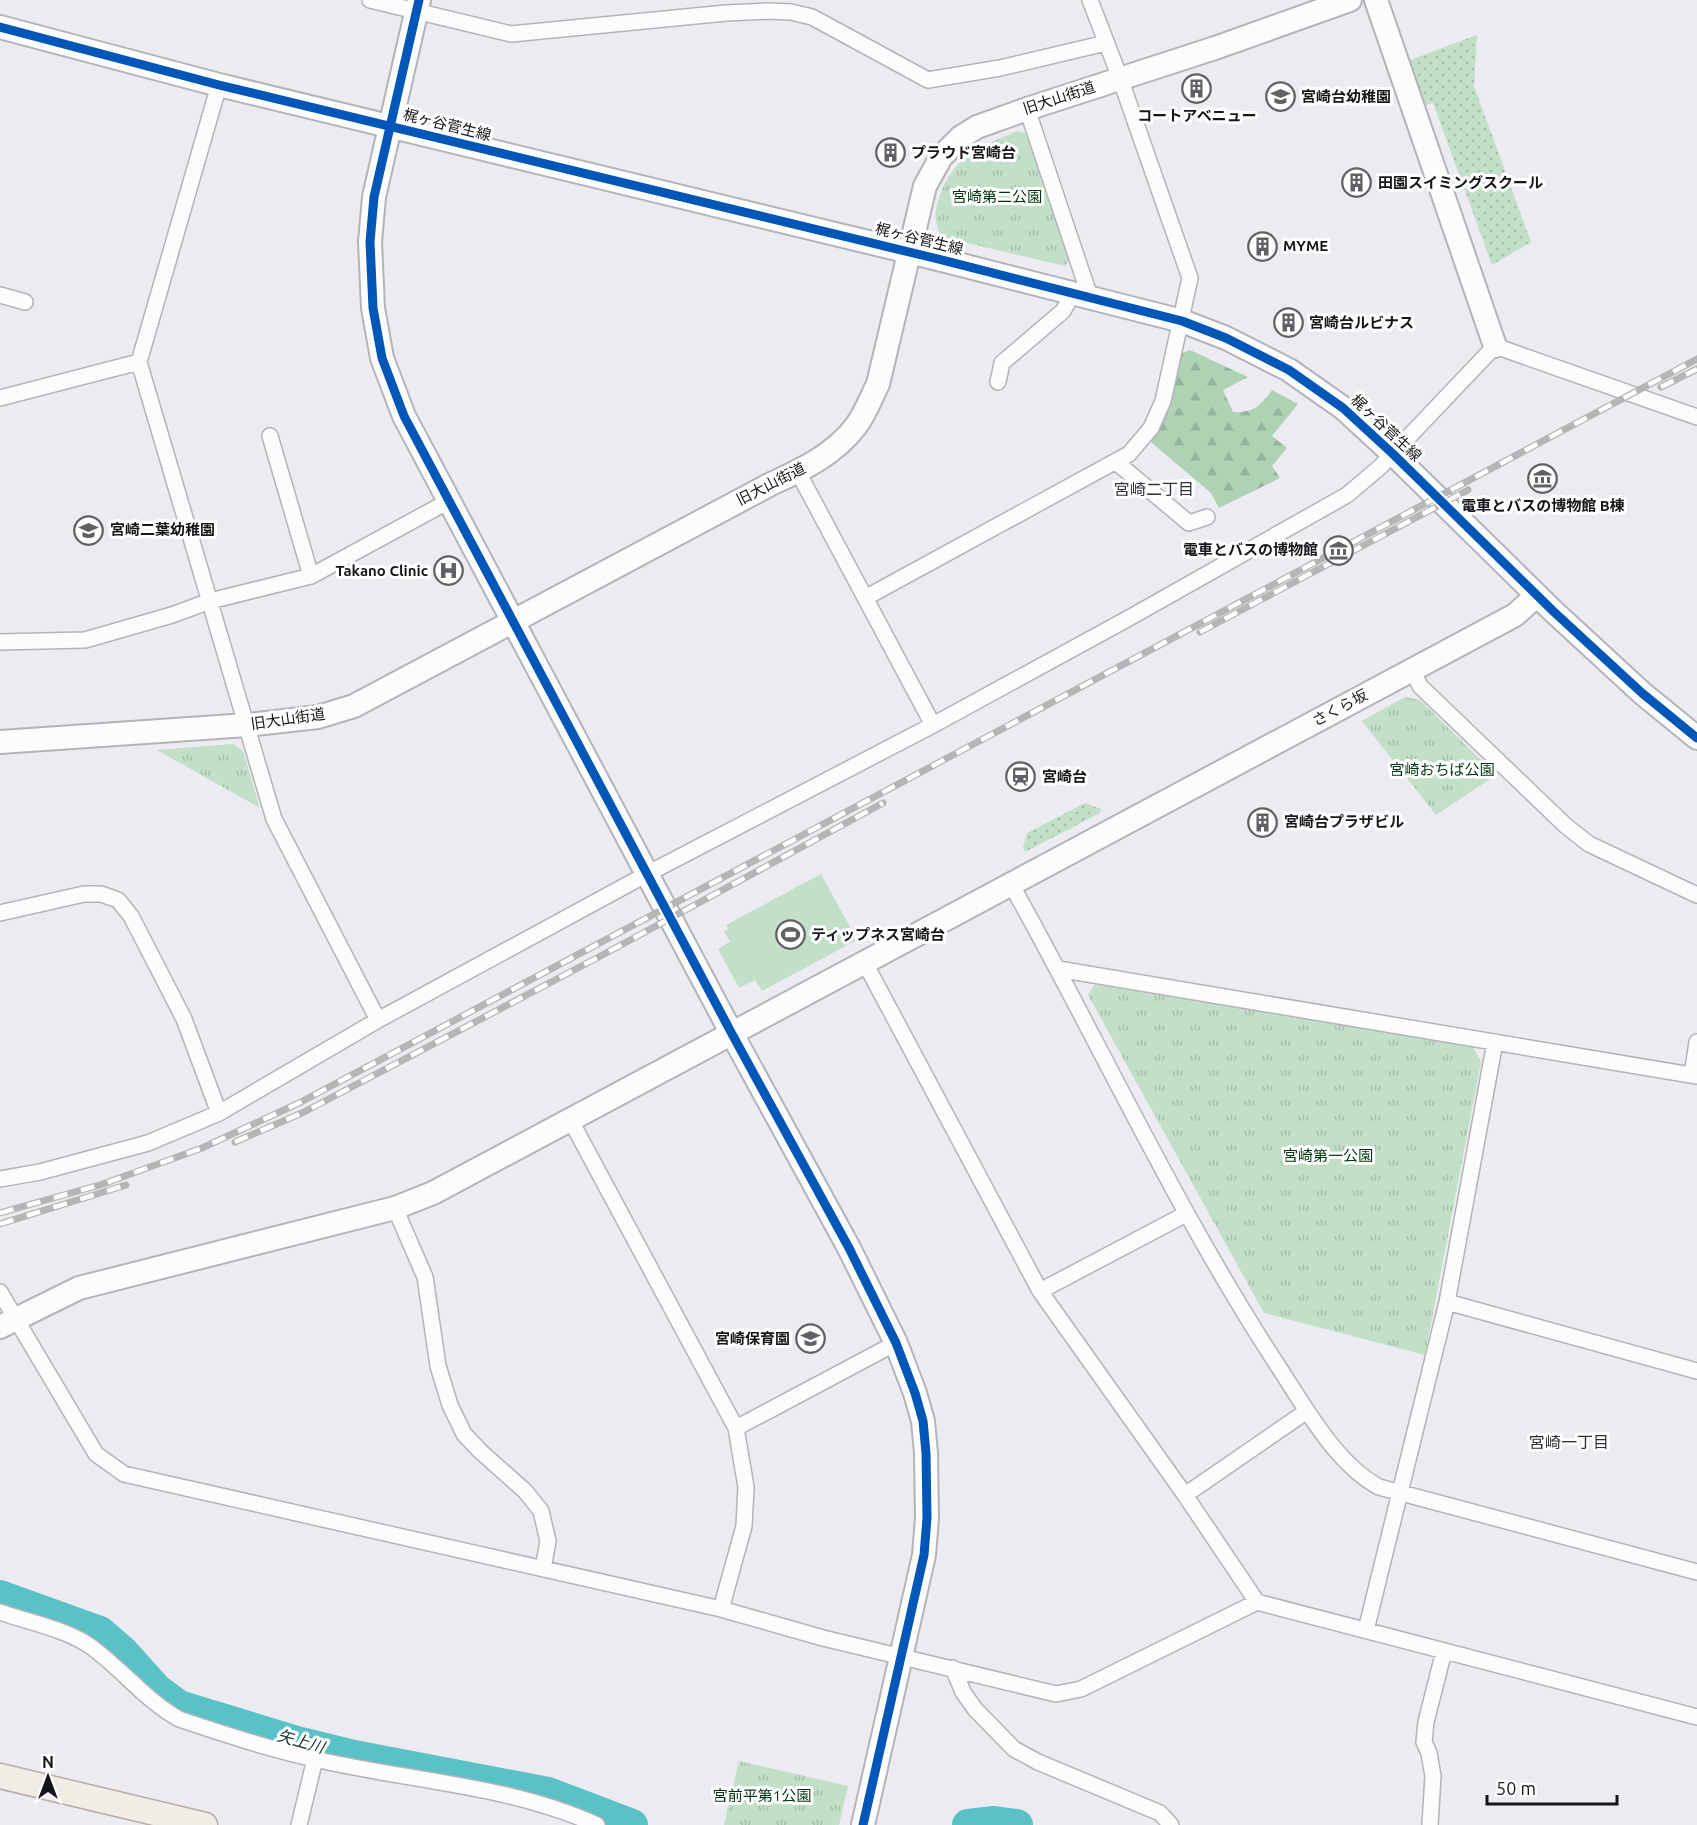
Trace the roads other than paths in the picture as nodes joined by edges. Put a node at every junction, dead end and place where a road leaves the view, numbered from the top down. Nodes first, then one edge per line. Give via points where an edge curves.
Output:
1 (370, 0) edge
2 (1090, 0) edge
3 (1350, 0) edge
4 (1376, 0) edge
5 (417, 6) edge
6 (727, 7) edge
7 (0, 27) edge
8 (1106, 43) junction
9 (1120, 78) junction
10 (219, 86) junction
11 (1027, 109) junction
12 (390, 127) junction
13 (909, 253) junction
14 (0, 295) edge
15 (1081, 297) junction
16 (25, 302) dead end
17 (1182, 321) junction
18 (1495, 346) junction
19 (139, 362) junction
20 (998, 381) dead end
21 (0, 398) edge
22 (1697, 417) edge
23 (270, 436) dead end
24 (1393, 453) junction
25 (1116, 462) junction
26 (798, 472) junction
27 (449, 501) junction
28 (1207, 517) dead end
29 (311, 576) junction
30 (1537, 596) junction
31 (866, 598) junction
32 (210, 601) junction
33 (512, 620) junction
34 (0, 642) edge
35 (1412, 670) junction
36 (247, 725) junction
37 (933, 725) junction
38 (1697, 738) edge
39 (0, 742) edge
40 (647, 874) junction
41 (1011, 884) junction
42 (1697, 895) edge
43 (0, 913) edge
44 (865, 963) junction
45 (1058, 969) junction
46 (378, 1020) junction
47 (732, 1034) junction
48 (1495, 1042) junction
49 (1697, 1042) edge
50 (1694, 1076) edge
51 (219, 1113) junction
52 (571, 1120) junction
53 (0, 1179) edge
54 (395, 1208) junction
55 (1186, 1214) junction
56 (1040, 1291) junction
57 (0, 1292) edge
58 (1447, 1302) junction
59 (8, 1323) edge
60 (896, 1343) junction
61 (1697, 1371) edge
62 (1307, 1411) junction
63 (736, 1428) junction
64 (1400, 1493) junction
65 (1185, 1495) junction
66 (543, 1569) junction
67 (1697, 1572) edge
68 (1257, 1602) junction
69 (721, 1609) junction
70 (0, 1612) edge
71 (1366, 1630) junction
72 (1444, 1651) junction
73 (901, 1657) junction
74 (953, 1668) junction
75 (1697, 1717) edge
76 (315, 1759) junction
77 (0, 1776) edge
78 (206, 1825) edge
79 (299, 1825) edge
80 (597, 1825) edge
81 (863, 1825) edge
82 (1171, 1825) edge
83 (1430, 1825) edge

1 - 5 street
2 - 8 street
3 - 9 street, 旧大山街道
4 - 18 street
5 - 6 street via 511,34
5 - 12 street
6 - 8 street via 812,17 928,80
7 - 10 street, 梶ヶ谷菅生線
8 - 9 street
9 - 11 street, 旧大山街道
9 - 17 street via 1190,278
10 - 12 street, 梶ヶ谷菅生線
10 - 19 street
11 - 13 street, 旧大山街道 via 977,127 941,157 925,186
11 - 15 street
12 - 13 street, 梶ヶ谷菅生線
12 - 27 street via 373,208 373,308 382,358 404,417
13 - 15 street, 梶ヶ谷菅生線
13 - 26 street, 旧大山街道 via 878,384 868,405 856,426 836,447
14 - 16 street
15 - 17 street, 梶ヶ谷菅生線
15 - 20 street via 1002,363
17 - 24 street, 梶ヶ谷菅生線 via 1289,370 1343,408
17 - 25 street via 1163,401 1151,428 1129,454
18 - 22 street
18 - 24 street
19 - 21 street
19 - 32 street
23 - 29 street
24 - 30 street, 梶ヶ谷菅生線
24 - 37 street via 1347,495
25 - 28 street via 1190,523
25 - 31 street
26 - 31 street
26 - 33 street, 旧大山街道
27 - 29 street
27 - 33 street
29 - 32 street
30 - 35 street, さくら坂 via 1515,615
30 - 38 street, 梶ヶ谷菅生線
31 - 37 street
32 - 34 street via 85,640
32 - 36 street
33 - 36 street, 旧大山街道 via 354,706 318,717
33 - 40 street
35 - 41 street, さくら坂
35 - 42 street via 1420,686 1566,826 1589,844
36 - 39 street, 旧大山街道
36 - 46 street via 274,819
37 - 40 street
40 - 46 street
40 - 47 street
41 - 44 street, さくら坂
41 - 45 street
43 - 51 street via 84,894 118,900 131,916 184,1019
44 - 47 street, さくら坂
44 - 56 street
45 - 48 street
45 - 55 street
46 - 51 street
47 - 52 street, さくら坂
47 - 60 street via 849,1248
48 - 50 street
48 - 58 street
49 - 50 street
51 - 53 street via 148,1143
52 - 54 street, さくら坂 via 433,1193
52 - 63 street
54 - 59 street, さくら坂 via 79,1288
54 - 66 street via 424,1277 438,1366 450,1405 464,1434 541,1511 548,1541
55 - 56 street
55 - 62 street
56 - 65 street
57 - 59 street
58 - 61 street
58 - 64 street
59 - 66 street via 96,1454 124,1474
60 - 63 street
60 - 73 street via 923,1421 928,1489 924,1555
62 - 64 street via 1365,1479
62 - 65 street
63 - 69 street via 746,1487 744,1526
64 - 67 street
64 - 71 street
65 - 68 street
66 - 69 street
68 - 71 street
68 - 74 street via 1081,1689 1056,1694
69 - 73 street
70 - 76 street via 88,1645 160,1709 179,1719
71 - 72 street
72 - 75 street
72 - 83 street via 1424,1742 1433,1776
73 - 74 street
73 - 81 street
74 - 82 street via 975,1709 1014,1749 1160,1813
76 - 79 street
76 - 80 street via 531,1801
77 - 78 main road

